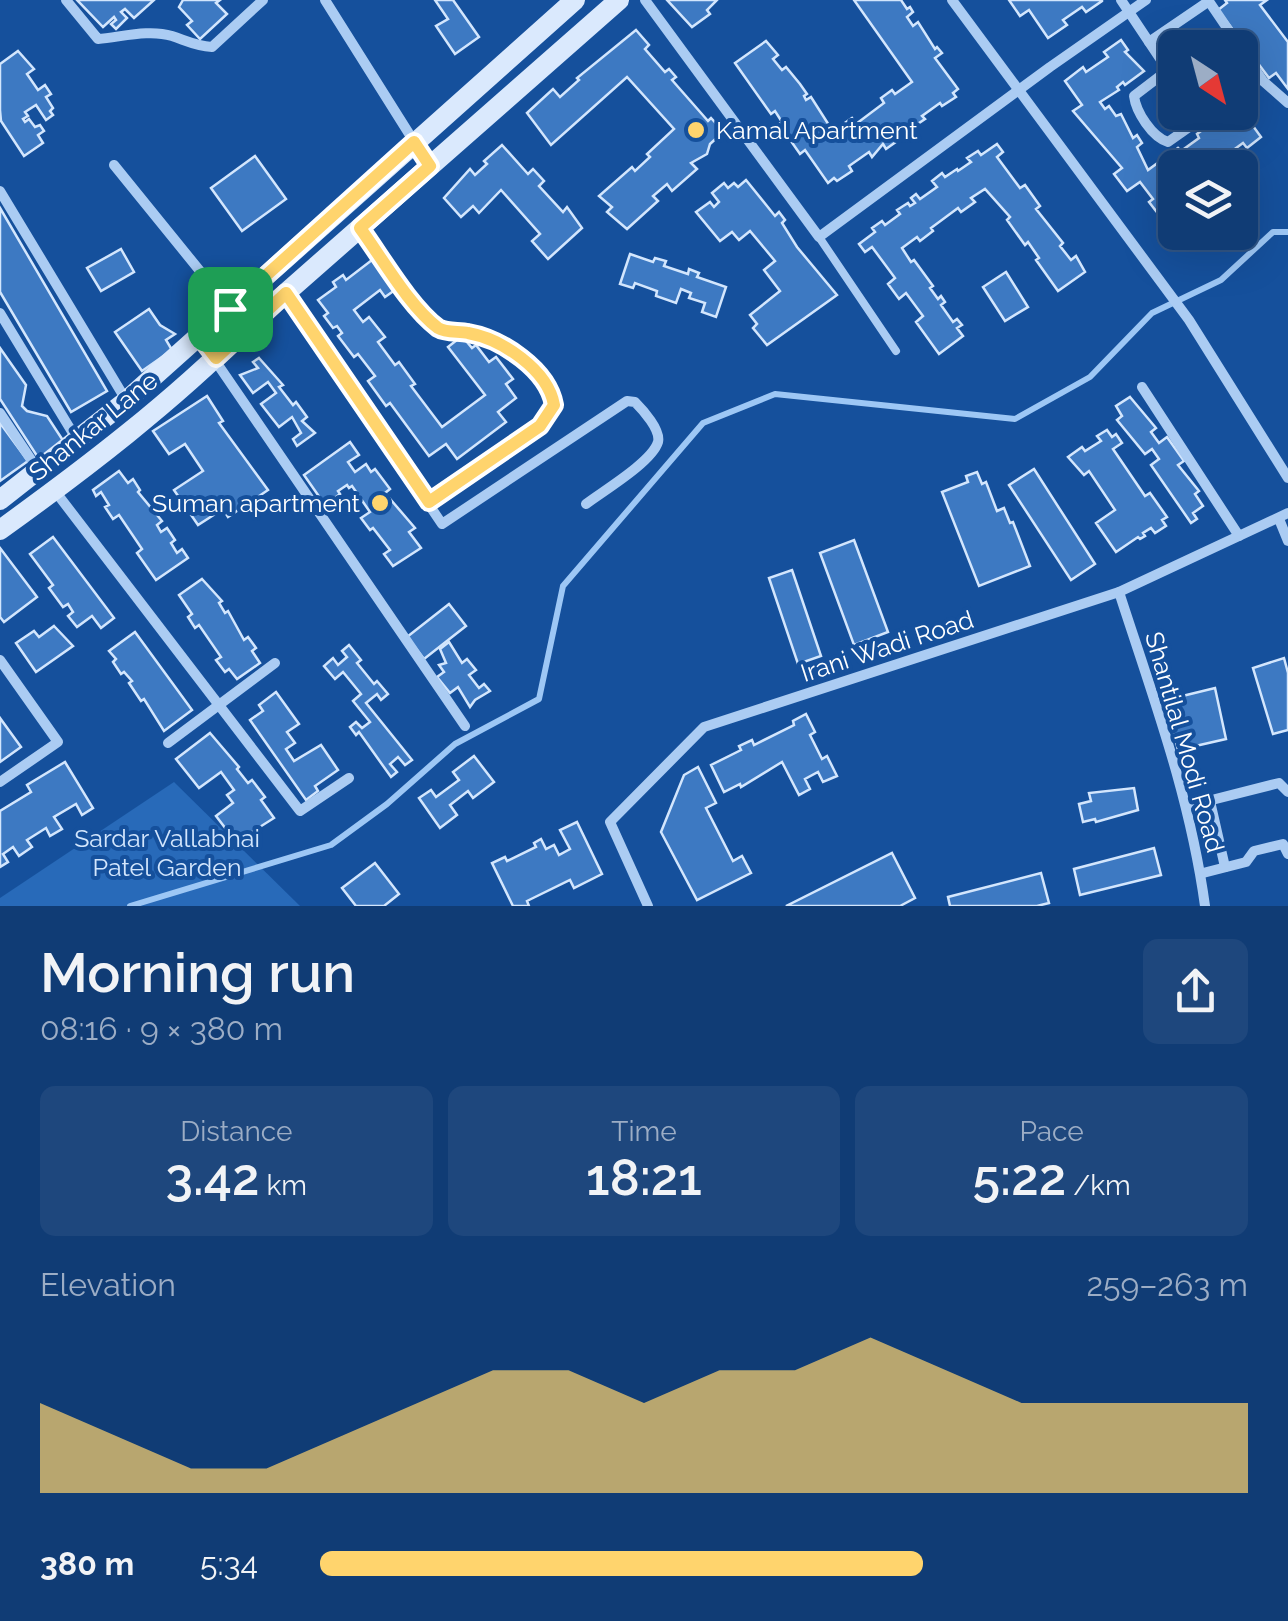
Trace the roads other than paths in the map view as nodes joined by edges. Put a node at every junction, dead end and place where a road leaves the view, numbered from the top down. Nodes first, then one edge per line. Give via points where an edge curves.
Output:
1 (66, 0) edge
2 (262, 0) edge
3 (326, 0) edge
4 (576, 0) edge
5 (619, 0) edge
6 (645, 0) edge
7 (952, 0) edge
8 (1122, 0) edge
9 (1146, 0) edge
10 (1208, 0) edge
11 (1129, 12) junction
12 (1227, 30) edge
13 (1149, 42) junction
14 (1158, 55) edge
15 (1258, 73) edge
16 (1158, 78) edge
17 (1018, 90) junction
18 (1288, 103) edge
19 (1185, 130) edge
20 (414, 142) junction
21 (114, 165) dead end
22 (430, 166) junction
23 (0, 191) edge
24 (360, 228) junction
25 (820, 237) junction
26 (286, 293) junction
27 (230, 309) junction
28 (0, 313) edge
29 (199, 336) junction
30 (896, 351) dead end
31 (216, 358) junction
32 (1142, 387) dead end
33 (126, 401) junction
34 (0, 412) edge
35 (77, 440) junction
36 (38, 470) junction
37 (1288, 478) edge
38 (55, 491) junction
39 (0, 500) edge
40 (429, 502) junction
41 (586, 504) dead end
42 (1284, 516) edge
43 (0, 530) edge
44 (1239, 536) junction
45 (1288, 540) edge
46 (1119, 592) junction
47 (0, 660) edge
48 (274, 663) dead end
49 (220, 704) junction
50 (465, 726) dead end
51 (168, 743) dead end
52 (348, 778) dead end
53 (0, 782) edge
54 (1288, 792) edge
55 (1210, 800) junction
56 (1188, 806) junction
57 (1288, 854) edge
58 (1225, 867) junction
59 (1202, 873) junction
60 (648, 906) edge
61 (1205, 906) edge

1 - 2 street via 98,40 171,36 212,47
3 - 20 street
4 - 20 street, Shankar Lane
5 - 22 street, Shankar Lane
6 - 25 street
7 - 17 street
8 - 11 street
9 - 11 street
10 - 12 street
10 - 13 street
11 - 13 street
11 - 17 street
13 - 14 street
15 - 18 street
16 - 19 street via 1134,96 1136,106 1159,139 1168,142
17 - 25 street
17 - 37 street via 1189,320
20 - 22 street
20 - 27 street, Shankar Lane
21 - 27 street
22 - 24 street, Shankar Lane
23 - 33 street
24 - 26 street, Shankar Lane
24 - 40 street via 441,330 487,338 542,377 552,392 554,405 540,426
25 - 30 lane
26 - 31 street, Shankar Lane
26 - 40 street
27 - 29 street, Shankar Lane
28 - 35 street
29 - 31 street
29 - 33 street, Shankar Lane
31 - 38 street, Shankar Lane
31 - 50 street
32 - 44 street
33 - 35 street, Shankar Lane
34 - 36 street
35 - 36 street, Shankar Lane
36 - 39 street, Shankar Lane
38 - 43 street, Shankar Lane
38 - 49 street
40 - 41 street via 442,524 627,400 635,402 658,443
42 - 44 street, Irani Wadi Road
42 - 45 street
44 - 46 street, Irani Wadi Road
46 - 56 street, Shantilal Modi Road
46 - 60 street, Irani Wadi Road via 704,727 610,822
47 - 53 street via 58,742
48 - 49 street
49 - 51 street
49 - 52 street via 300,811
54 - 55 street via 1279,783
55 - 56 street
55 - 58 street
56 - 59 street, Shantilal Modi Road
57 - 58 street via 1283,844
58 - 59 street
59 - 61 street, Shantilal Modi Road

